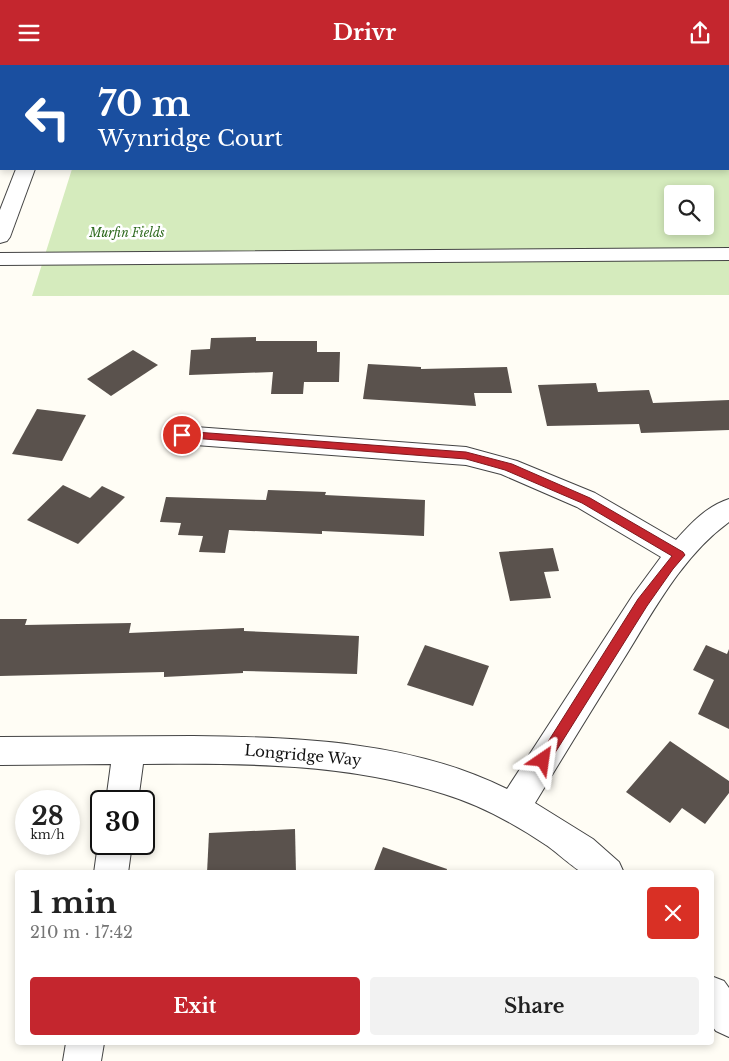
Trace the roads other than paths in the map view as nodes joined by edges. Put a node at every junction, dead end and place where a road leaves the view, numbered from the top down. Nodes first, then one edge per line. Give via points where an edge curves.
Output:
1 (25, 170) edge
2 (0, 237) edge
3 (729, 254) edge
4 (0, 259) edge
5 (182, 435) dead end
6 (729, 509) edge
7 (679, 555) junction
8 (129, 750) junction
9 (0, 751) edge
10 (124, 790) edge
11 (514, 807) junction
12 (113, 855) edge
13 (111, 870) edge
14 (604, 870) edge
15 (714, 998) edge
16 (729, 1018) edge
17 (85, 1045) edge
18 (82, 1061) edge

1 - 2 street
3 - 4 street
5 - 7 street via 466,456 508,467 586,500
6 - 7 street via 702,527
7 - 11 street via 642,603
8 - 9 street, Longridge Way
8 - 10 street
8 - 11 street, Longridge Way via 268,750 352,757 433,775
11 - 14 street, Longridge Way via 554,831
12 - 13 street
15 - 16 street
17 - 18 street

